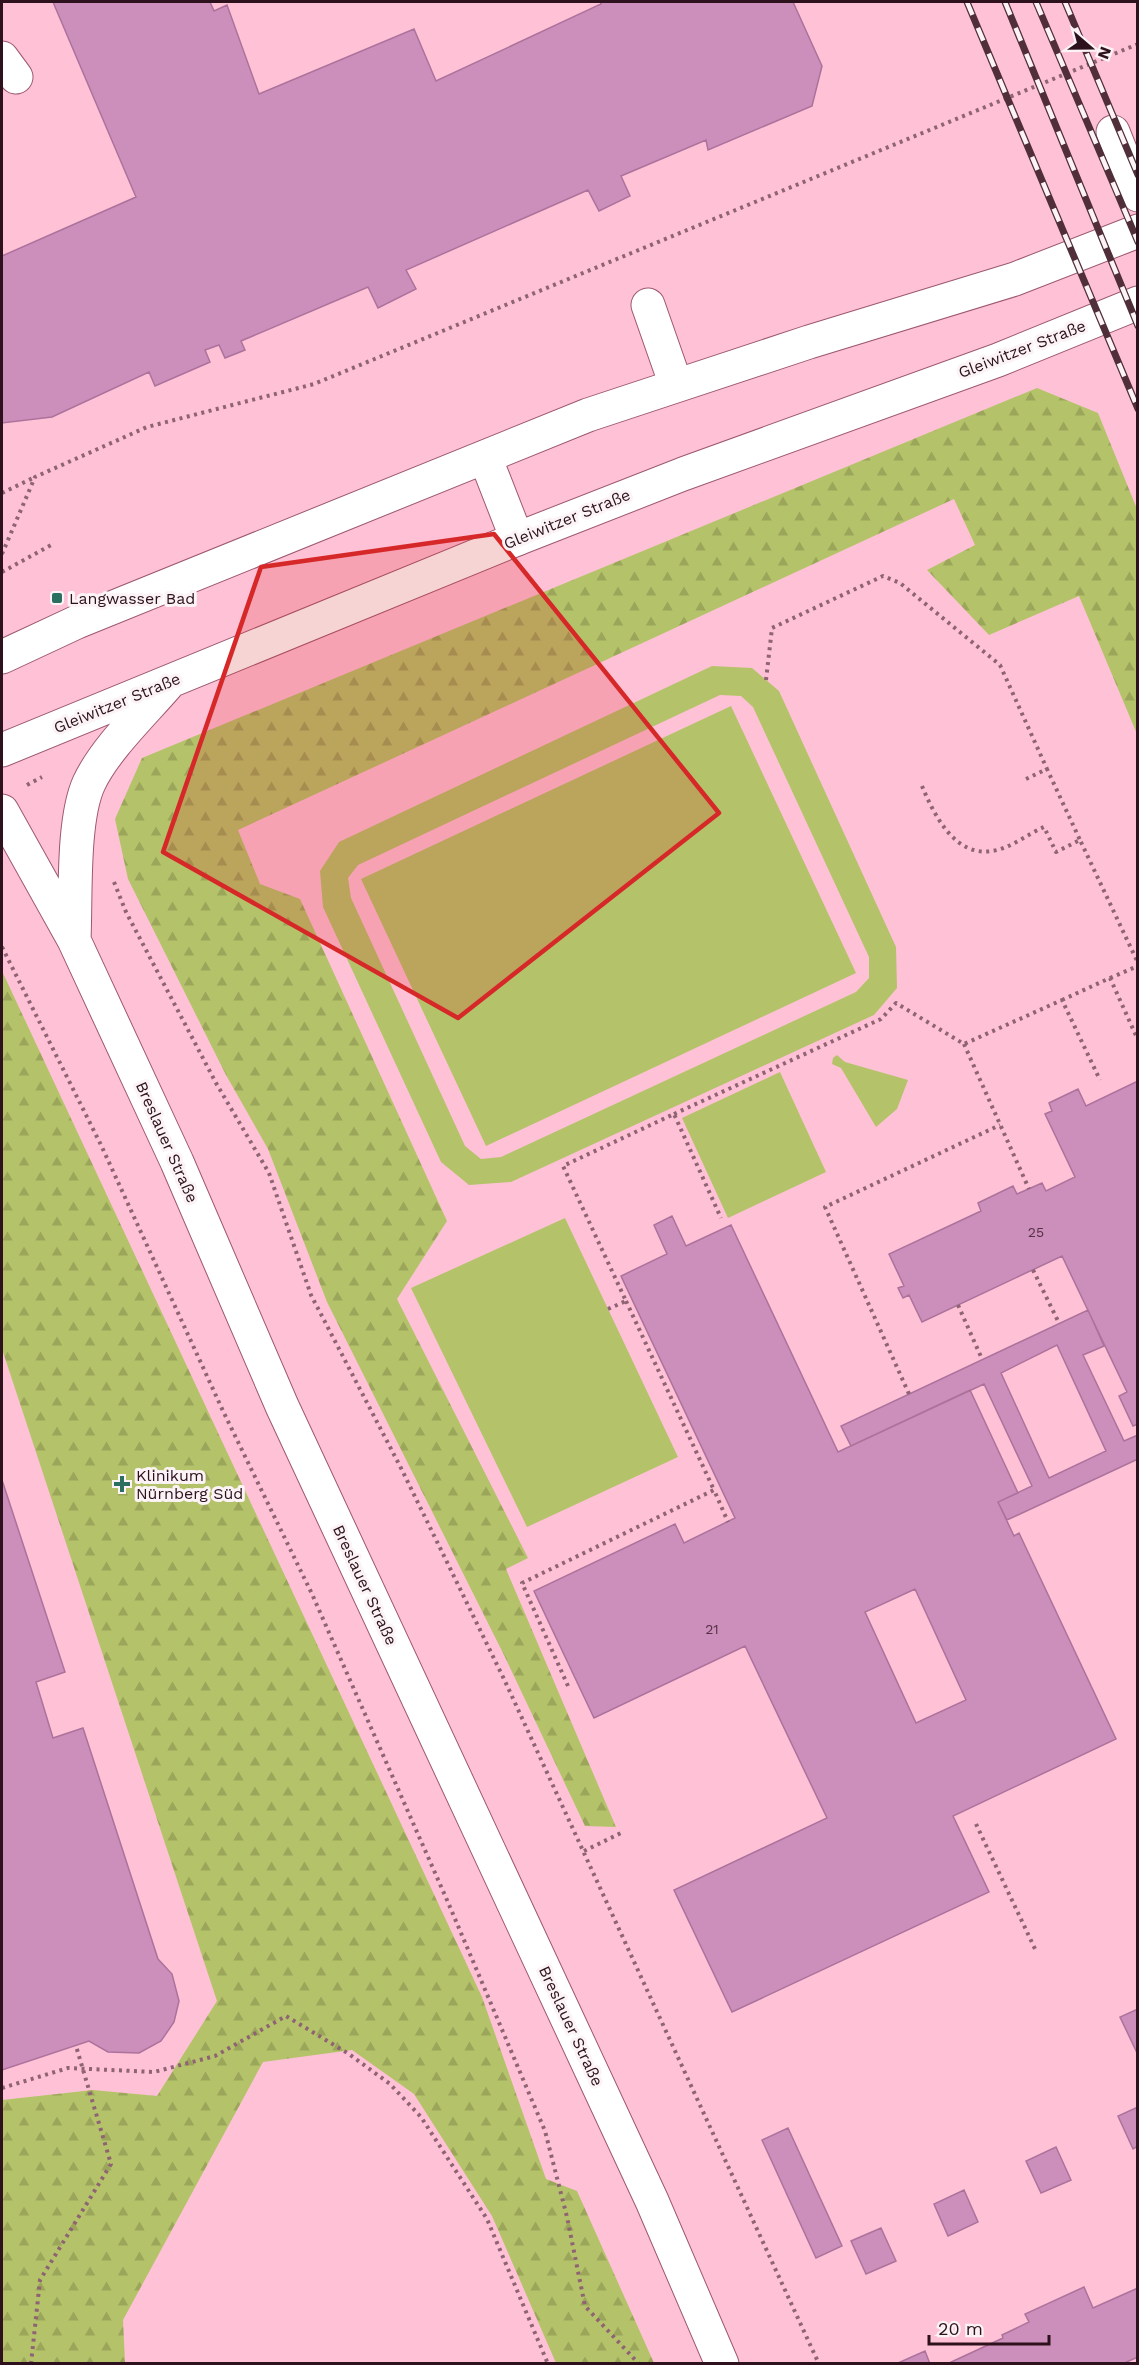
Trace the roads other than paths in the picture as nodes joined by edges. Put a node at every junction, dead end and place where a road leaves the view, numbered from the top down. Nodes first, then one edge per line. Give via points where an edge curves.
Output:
1 (1113, 132) dead end
2 (1137, 195) edge
3 (1137, 231) edge
4 (1137, 303) edge
5 (648, 305) dead end
6 (676, 385) junction
7 (484, 457) junction
8 (517, 539) junction
9 (2, 657) edge
10 (170, 681) junction
11 (2, 750) edge
12 (2, 811) edge
13 (74, 940) junction
14 (722, 2364) edge

1 - 2 main road
3 - 6 main road via 1015,279
4 - 8 main road, Gleiwitzer Straße via 998,360 683,474
5 - 6 main road
6 - 7 main road
7 - 8 main road
7 - 9 main road via 77,622
8 - 10 main road, Gleiwitzer Straße
10 - 11 main road, Gleiwitzer Straße
10 - 13 main road via 102,762 87,789 79,841
12 - 13 main road, Breslauer Straße
13 - 14 main road, Breslauer Straße via 177,1162 282,1406 652,2202

